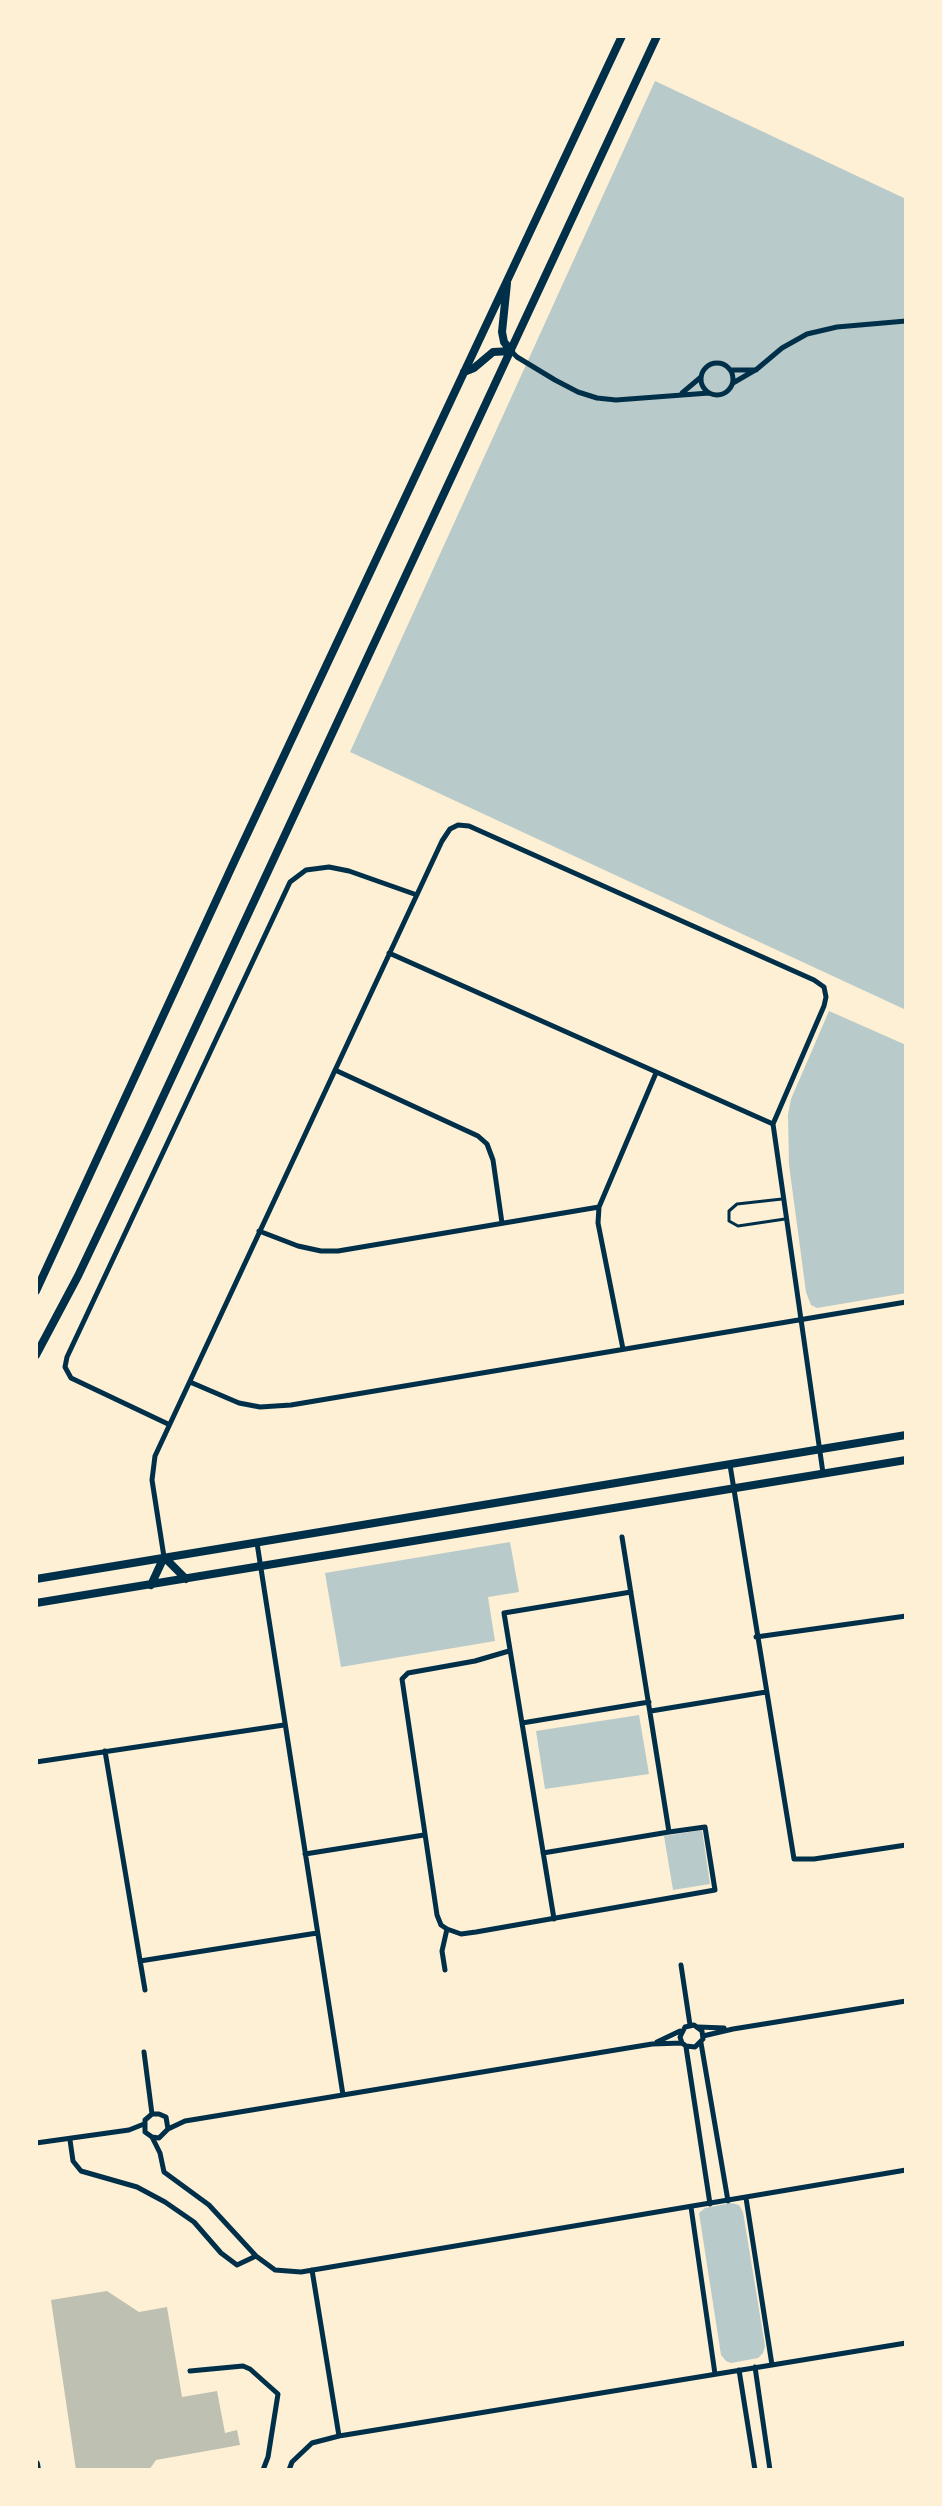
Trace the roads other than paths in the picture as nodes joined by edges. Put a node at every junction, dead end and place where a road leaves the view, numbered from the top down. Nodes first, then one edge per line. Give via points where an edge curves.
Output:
1 (622, 36) edge
2 (657, 36) edge
3 (507, 282) junction
4 (906, 321) edge
5 (511, 351) junction
6 (757, 369) junction
7 (731, 370) junction
8 (464, 373) junction
9 (701, 377) junction
10 (733, 383) junction
11 (709, 393) junction
12 (681, 394) junction
13 (417, 895) junction
14 (389, 953) junction
15 (335, 1070) junction
16 (656, 1073) junction
17 (773, 1124) junction
18 (782, 1199) junction
19 (599, 1207) junction
20 (785, 1219) junction
21 (502, 1223) junction
22 (259, 1231) junction
23 (36, 1291) edge
24 (906, 1302) edge
25 (800, 1320) junction
26 (38, 1343) edge
27 (623, 1349) junction
28 (36, 1355) edge
29 (190, 1382) junction
30 (168, 1424) junction
31 (906, 1435) edge
32 (819, 1450) junction
33 (906, 1460) edge
34 (730, 1465) junction
35 (823, 1474) junction
36 (734, 1489) junction
37 (622, 1537) dead end
38 (257, 1543) junction
39 (164, 1557) junction
40 (260, 1567) junction
41 (36, 1579) edge
42 (186, 1579) junction
43 (151, 1585) junction
44 (631, 1592) junction
45 (36, 1603) edge
46 (906, 1617) edge
47 (756, 1637) junction
48 (509, 1651) junction
49 (766, 1692) junction
50 (649, 1702) junction
51 (651, 1711) junction
52 (522, 1723) junction
53 (285, 1725) junction
54 (105, 1751) junction
55 (36, 1762) edge
56 (669, 1832) junction
57 (424, 1835) junction
58 (906, 1845) edge
59 (543, 1853) junction
60 (305, 1854) junction
61 (554, 1919) junction
62 (447, 1929) junction
63 (317, 1933) junction
64 (140, 1961) junction
65 (681, 1965) dead end
66 (445, 1970) dead end
67 (145, 1990) dead end
68 (906, 2001) edge
69 (690, 2025) junction
70 (698, 2027) junction
71 (733, 2029) junction
72 (681, 2031) junction
73 (702, 2039) junction
74 (652, 2044) junction
75 (684, 2044) junction
76 (144, 2052) dead end
77 (343, 2095) junction
78 (152, 2114) junction
79 (166, 2117) junction
80 (185, 2121) junction
81 (144, 2124) junction
82 (168, 2129) junction
83 (129, 2130) junction
84 (145, 2132) junction
85 (162, 2136) junction
86 (152, 2137) junction
87 (70, 2140) junction
88 (36, 2143) edge
89 (160, 2153) junction
90 (906, 2170) edge
91 (746, 2198) junction
92 (728, 2201) junction
93 (710, 2204) junction
94 (691, 2207) junction
95 (256, 2256) junction
96 (312, 2270) junction
97 (906, 2343) edge
98 (772, 2365) junction
99 (755, 2367) junction
100 (739, 2370) junction
101 (190, 2371) dead end
102 (715, 2374) junction
103 (339, 2436) junction
104 (263, 2470) edge
105 (289, 2470) edge
106 (755, 2470) edge
107 (770, 2470) edge

1 - 3 highway
2 - 5 highway
3 - 5 highway via 502,332
3 - 8 highway
4 - 6 street via 807,334
5 - 8 highway via 493,352
5 - 12 street via 555,380 597,398
5 - 26 highway via 98,1234
6 - 7 street
6 - 10 street
7 - 9 street via 713,364
7 - 10 street
8 - 23 highway
9 - 11 street
9 - 12 street
10 - 11 street via 723,394
11 - 12 street
13 - 14 street
13 - 17 street via 450,829 469,826 814,980 824,987 826,997
13 - 30 street via 329,867 306,870 290,882 67,1357 71,1378
14 - 15 street
14 - 16 street
15 - 21 street via 487,1144
15 - 22 street
16 - 17 street
16 - 19 street
17 - 18 street
18 - 20 street
18 - 20 lane via 737,1204 729,1211 729,1221 738,1226
19 - 21 street
19 - 27 street
20 - 25 street
21 - 22 street via 338,1251 298,1246
22 - 29 street
24 - 25 street
25 - 27 street
25 - 32 street
26 - 28 highway
27 - 29 street via 291,1405 239,1403
29 - 30 street
30 - 39 street via 152,1480
31 - 32 highway
32 - 34 highway
32 - 35 street
33 - 35 highway
34 - 36 street
34 - 38 highway
35 - 36 highway
36 - 40 highway
36 - 47 street
37 - 44 street
38 - 39 highway
38 - 40 street
39 - 41 highway
39 - 42 highway
39 - 43 highway
40 - 42 highway
40 - 53 street
42 - 43 highway
43 - 45 highway
44 - 48 street via 504,1613
44 - 50 street
46 - 47 street
47 - 49 street
48 - 52 street
48 - 57 street via 408,1673 402,1679
49 - 51 street
49 - 58 street via 794,1859
50 - 51 street
50 - 52 street
51 - 56 street
52 - 59 street
53 - 54 street
53 - 60 street
54 - 55 street
54 - 64 street
56 - 59 street
56 - 61 street via 705,1827 715,1890
57 - 60 street
57 - 62 street via 438,1921
59 - 61 street
60 - 63 street
61 - 62 street via 461,1934
62 - 66 street
63 - 64 street
63 - 77 street
64 - 67 street
65 - 69 street
68 - 71 street
69 - 70 street
69 - 72 street
70 - 71 street
70 - 73 street
71 - 73 street
72 - 74 street
72 - 75 street
73 - 75 street via 695,2047
73 - 92 street
74 - 75 street
74 - 77 street
75 - 93 street
76 - 78 street
77 - 80 street
78 - 79 street
78 - 81 street
79 - 80 street
79 - 82 street
80 - 82 street
81 - 83 street
81 - 84 street
82 - 85 street
83 - 84 street
83 - 87 street
84 - 86 street
85 - 86 street
85 - 89 street
86 - 89 street
87 - 88 street
87 - 95 street via 73,2161 81,2171 137,2187 165,2202 194,2222 237,2265
89 - 95 street via 164,2172 209,2205
90 - 91 street
91 - 92 street
91 - 98 street
92 - 93 street
93 - 94 street
94 - 96 street
94 - 102 street
95 - 96 street via 275,2270
96 - 103 street
97 - 98 street
98 - 99 street
99 - 100 street
99 - 107 street
100 - 102 street
100 - 106 street
101 - 104 street via 243,2366 278,2394
102 - 103 street
103 - 105 street via 312,2443

